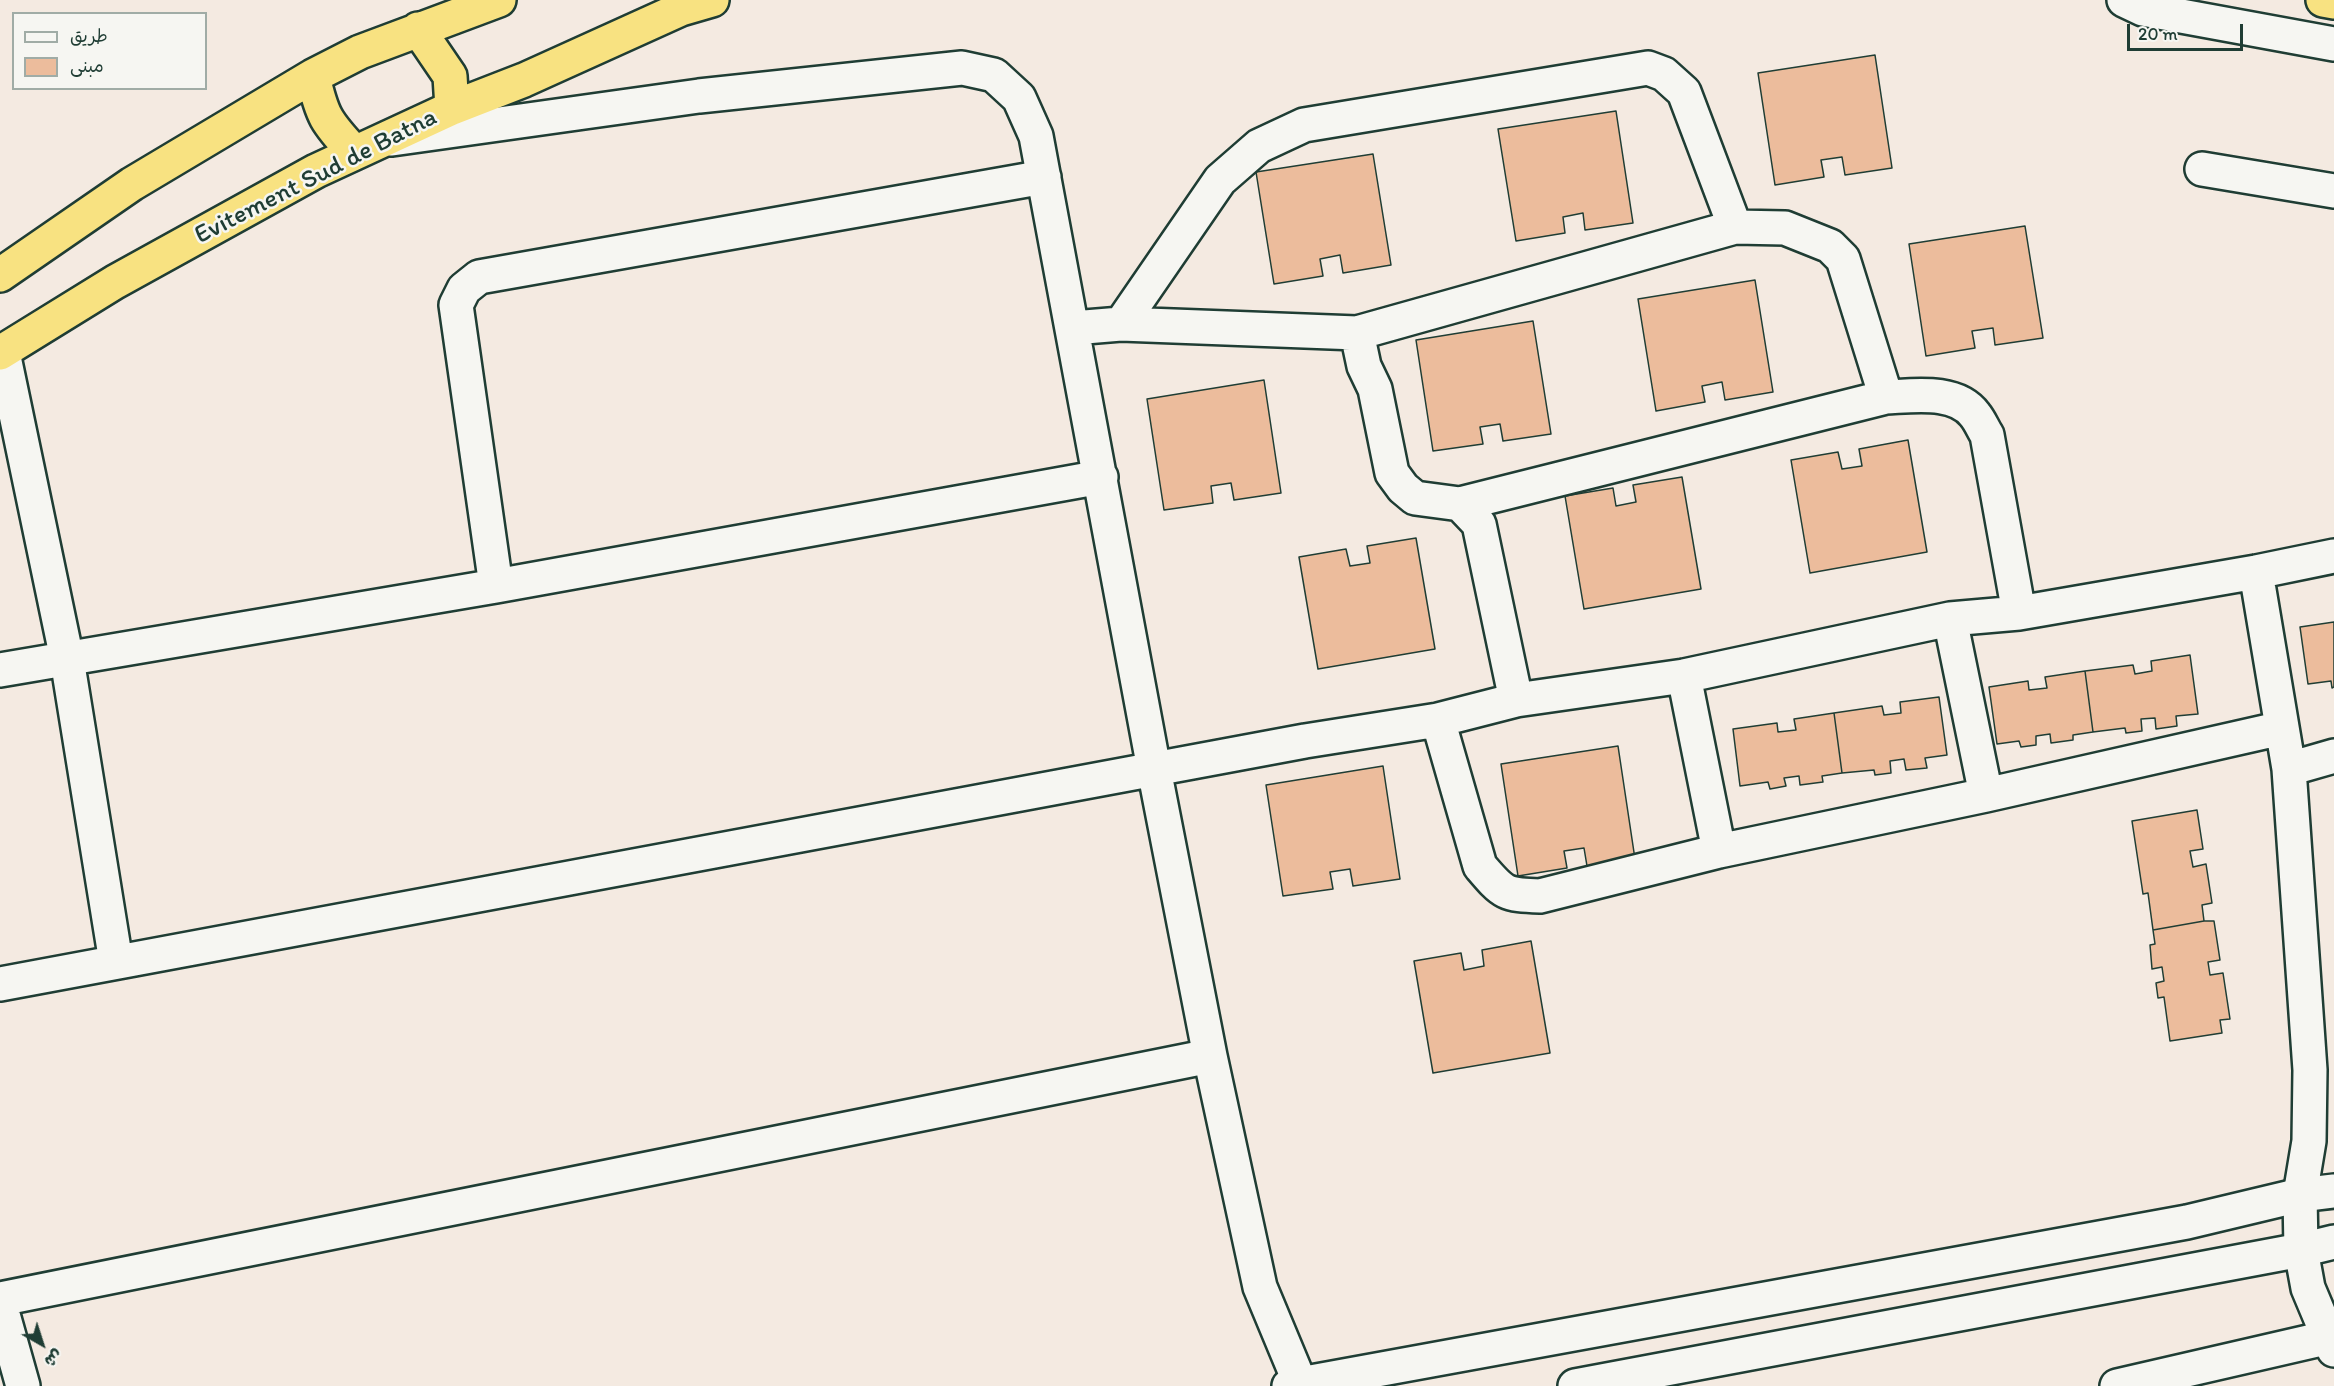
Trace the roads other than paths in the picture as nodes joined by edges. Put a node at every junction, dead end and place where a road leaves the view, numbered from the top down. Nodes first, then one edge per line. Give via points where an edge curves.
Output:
1 (499, 0) edge
2 (712, 0) edge
3 (2124, 0) edge
4 (2323, 0) edge
5 (2334, 2) edge
6 (418, 29) junction
7 (2334, 44) edge
8 (313, 76) junction
9 (452, 108) junction
10 (384, 140) junction
11 (354, 152) junction
12 (2202, 169) dead end
13 (1044, 177) junction
14 (2334, 191) edge
15 (1735, 227) junction
16 (0, 275) edge
17 (1121, 324) junction
18 (1073, 328) junction
19 (1357, 333) junction
20 (2, 352) edge
21 (1886, 397) junction
22 (1101, 477) junction
23 (1460, 504) junction
24 (2334, 556) edge
25 (2256, 572) junction
26 (496, 586) junction
27 (2019, 613) junction
28 (1950, 620) junction
29 (67, 659) junction
30 (0, 670) edge
31 (1684, 676) junction
32 (1516, 700) junction
33 (1438, 720) junction
34 (2282, 729) junction
35 (2334, 756) edge
36 (1154, 769) junction
37 (2289, 770) junction
38 (1986, 795) junction
39 (1719, 851) junction
40 (116, 962) junction
41 (0, 984) edge
42 (1210, 1056) junction
43 (2322, 1067) edge
44 (2334, 1191) edge
45 (2300, 1196) junction
46 (2334, 1242) edge
47 (2301, 1250) junction
48 (0, 1299) edge
49 (0, 1304) edge
50 (2332, 1341) edge
51 (1297, 1385) edge
52 (23, 1386) edge
53 (1575, 1386) edge
54 (2116, 1386) edge

1 - 6 highway
2 - 9 highway, Evitement Sud de Batna via 681,9
3 - 7 street via 2143,9
4 - 5 highway
6 - 8 highway
6 - 9 highway via 450,76
8 - 11 highway via 320,108 329,126
8 - 16 highway via 132,184
9 - 10 highway, Evitement Sud de Batna
10 - 11 highway, Evitement Sud de Batna
10 - 13 street via 699,96 962,68 994,75 1019,98 1036,136
11 - 20 highway, Evitement Sud de Batna via 115,282
12 - 14 street
13 - 18 street
13 - 26 street via 479,277 464,289 456,305
15 - 17 street via 1684,92 1664,74 1648,68 1304,125 1259,146 1220,180
15 - 19 street
15 - 21 street via 1785,228 1830,246 1843,259
17 - 18 street
17 - 19 street
18 - 22 street
19 - 23 street via 1364,366 1375,389 1392,473 1415,498
20 - 29 street
21 - 23 street
21 - 27 street via 1931,395 1956,402 1974,413 1987,435
22 - 26 street
22 - 36 street
23 - 32 street via 1479,524
24 - 25 street
25 - 27 street
25 - 34 street
26 - 29 street
27 - 28 street
28 - 31 street
28 - 38 street
29 - 30 street
29 - 40 street
31 - 32 street
31 - 39 street
32 - 33 street
33 - 36 street
33 - 39 street via 1480,866 1512,896 1540,896
34 - 37 street
34 - 38 street
35 - 37 street
36 - 40 street
36 - 42 street
37 - 43 street
38 - 39 street
40 - 41 street
42 - 48 street
42 - 51 street via 1260,1287
43 - 45 street
44 - 45 street
45 - 47 street
45 - 51 street via 2187,1222
46 - 47 street
47 - 50 street via 2308,1288
47 - 53 street
49 - 52 street
50 - 54 street

